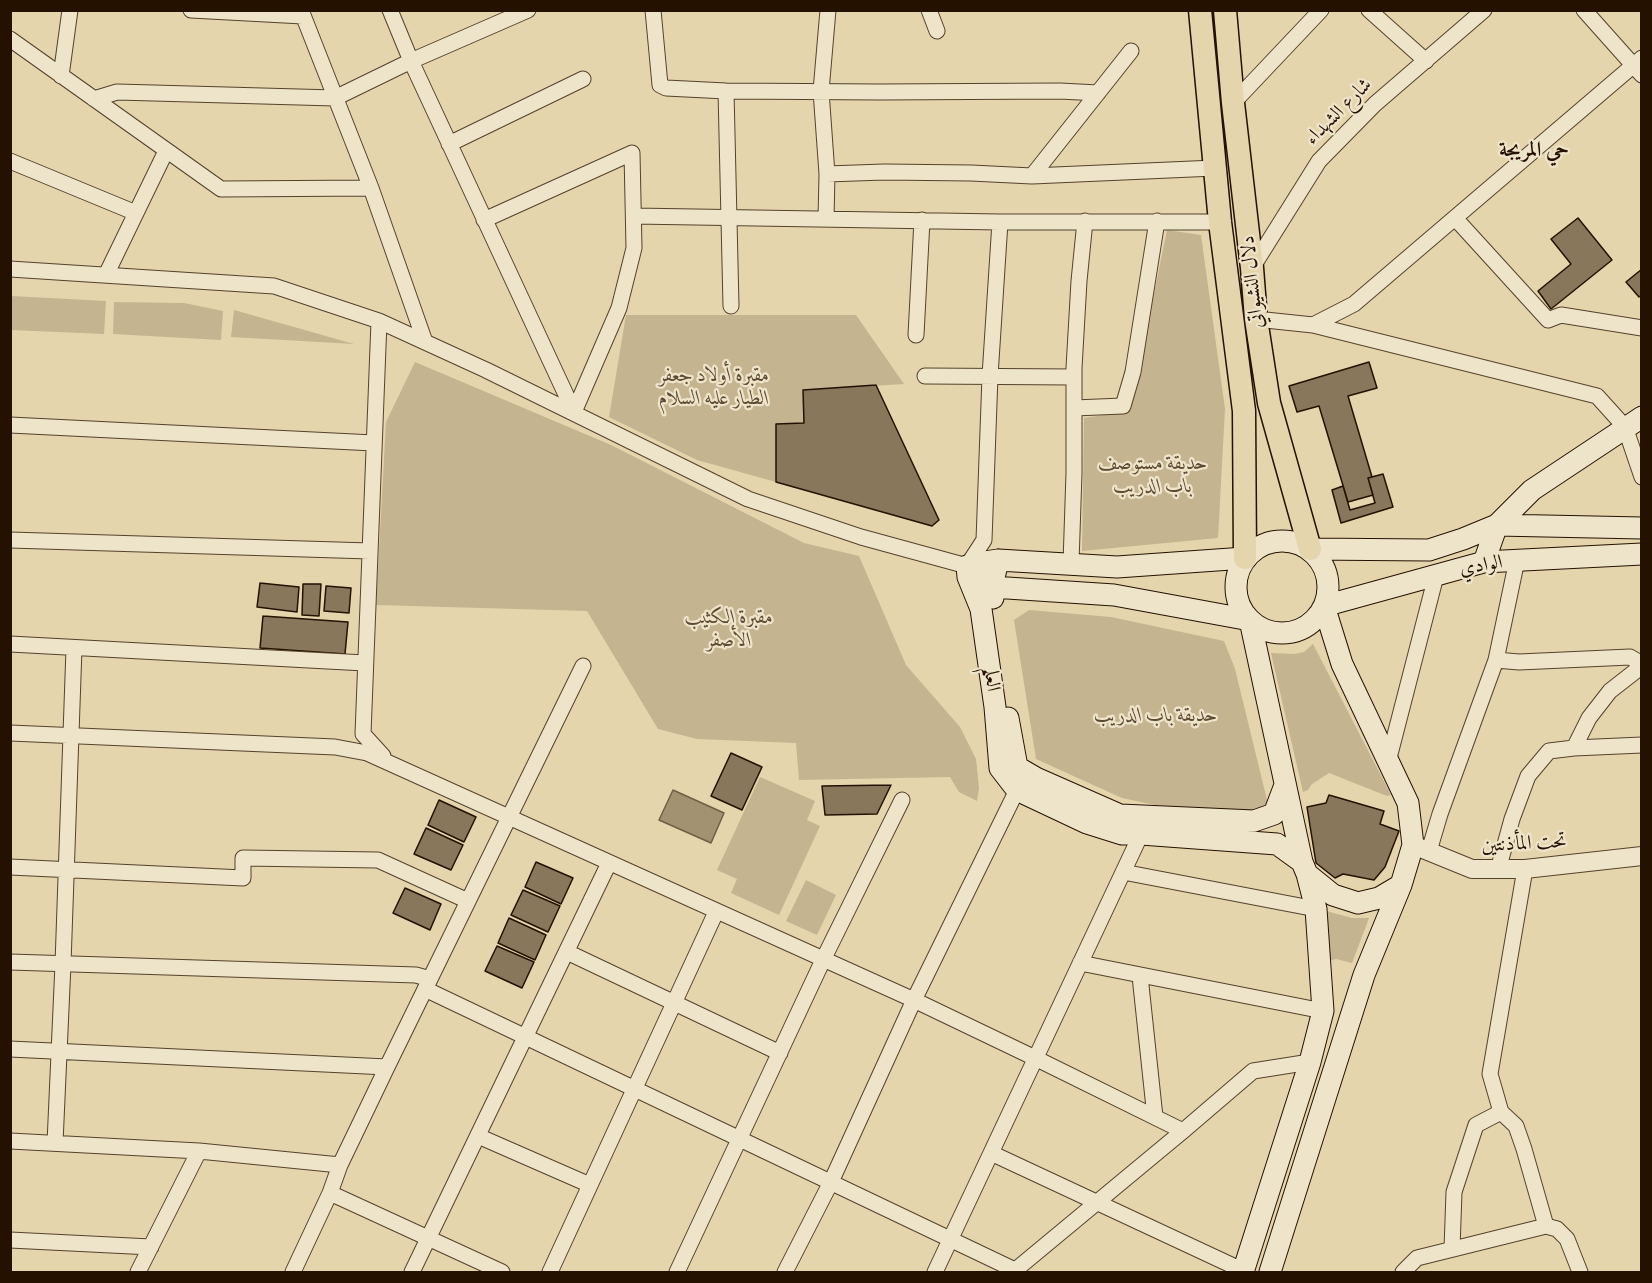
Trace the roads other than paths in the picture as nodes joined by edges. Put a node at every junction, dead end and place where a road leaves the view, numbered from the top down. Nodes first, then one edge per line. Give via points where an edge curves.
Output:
1 (70, 10) edge
2 (191, 10) edge
3 (390, 10) edge
4 (528, 10) edge
5 (653, 10) edge
6 (828, 10) edge
7 (929, 10) edge
8 (1200, 10) edge
9 (1225, 10) edge
10 (1322, 10) edge
11 (1368, 10) edge
12 (1484, 10) edge
13 (1584, 10) edge
14 (302, 13) edge
15 (937, 31) dead end
16 (10, 39) edge
17 (1131, 51) dead end
18 (411, 61) junction
19 (1426, 61) junction
20 (1638, 66) edge
21 (61, 76) junction
22 (583, 79) dead end
23 (726, 91) junction
24 (820, 91) junction
25 (1098, 93) junction
26 (335, 98) junction
27 (94, 99) junction
28 (1233, 103) junction
29 (449, 144) junction
30 (166, 151) junction
31 (10, 161) edge
32 (1215, 168) junction
33 (826, 174) junction
34 (1032, 176) junction
35 (370, 188) junction
36 (136, 213) junction
37 (634, 216) junction
38 (728, 217) junction
39 (1455, 218) junction
40 (826, 219) junction
41 (484, 220) junction
42 (922, 220) junction
43 (1085, 221) junction
44 (1157, 221) junction
45 (1000, 222) junction
46 (1220, 222) junction
47 (1252, 268) junction
48 (10, 269) edge
49 (106, 275) junction
50 (731, 306) dead end
51 (1256, 320) junction
52 (379, 321) junction
53 (1312, 325) junction
54 (1641, 328) edge
55 (916, 335) dead end
56 (424, 342) junction
57 (926, 376) dead end
58 (990, 376) junction
59 (1074, 377) junction
60 (1074, 408) junction
61 (574, 412) junction
62 (1633, 422) edge
63 (10, 426) edge
64 (374, 443) junction
65 (1641, 477) edge
66 (1497, 525) junction
67 (1641, 528) edge
68 (10, 540) edge
69 (1310, 549) junction
70 (370, 552) junction
71 (1641, 554) edge
72 (1245, 558) junction
73 (998, 560) junction
74 (1517, 560) junction
75 (1484, 562) junction
76 (1071, 563) junction
77 (967, 566) junction
78 (1436, 576) junction
79 (992, 587) junction
80 (1324, 606) junction
81 (1250, 620) junction
82 (10, 644) edge
83 (74, 648) junction
84 (1496, 660) junction
85 (365, 663) junction
86 (1641, 665) edge
87 (583, 666) dead end
88 (10, 733) edge
89 (70, 735) junction
90 (1641, 745) edge
91 (1574, 748) junction
92 (388, 762) junction
93 (1388, 762) junction
94 (1017, 767) junction
95 (1285, 785) junction
96 (1017, 790) junction
97 (902, 800) dead end
98 (509, 818) junction
99 (1141, 834) junction
100 (1421, 848) junction
101 (1641, 856) edge
102 (609, 863) junction
103 (10, 867) edge
104 (1305, 868) junction
105 (65, 869) junction
106 (1525, 869) junction
107 (1498, 870) junction
108 (1123, 872) junction
109 (1401, 885) junction
110 (468, 901) junction
111 (1316, 909) junction
112 (716, 912) junction
113 (567, 952) junction
114 (824, 960) junction
115 (10, 962) edge
116 (1080, 963) junction
117 (63, 964) junction
118 (1140, 976) junction
119 (427, 984) junction
120 (914, 1000) junction
121 (675, 1002) junction
122 (1323, 1011) junction
123 (525, 1037) junction
124 (10, 1049) edge
125 (59, 1051) junction
126 (780, 1053) junction
127 (1035, 1058) junction
128 (1310, 1062) junction
129 (387, 1067) junction
130 (635, 1089) junction
131 (1501, 1112) junction
132 (1155, 1117) junction
133 (1183, 1131) junction
134 (478, 1136) junction
135 (739, 1139) junction
136 (10, 1141) edge
137 (55, 1143) junction
138 (200, 1151) junction
139 (991, 1153) junction
140 (340, 1165) junction
141 (831, 1182) junction
142 (590, 1185) junction
143 (330, 1193) junction
144 (1096, 1203) junction
145 (1546, 1226) junction
146 (429, 1239) junction
147 (951, 1239) junction
148 (10, 1240) edge
149 (151, 1247) junction
150 (1452, 1249) junction
151 (138, 1272) edge
152 (293, 1272) edge
153 (412, 1272) edge
154 (502, 1272) edge
155 (550, 1272) edge
156 (677, 1272) edge
157 (785, 1272) edge
158 (935, 1272) edge
159 (1016, 1272) edge
160 (1243, 1272) edge
161 (1270, 1272) edge
162 (1403, 1272) edge
163 (1580, 1272) edge

1 - 21 street
2 - 14 street
3 - 18 street
4 - 18 street
5 - 23 street via 660,85
6 - 24 street
7 - 15 street
8 - 32 main road
9 - 28 main road, دلال النشيواتي
10 - 28 street
11 - 19 street
12 - 19 street, شارع الشهداء
13 - 20 street
14 - 26 street
16 - 21 street
17 - 25 street
18 - 26 street
18 - 29 street
19 - 47 street, شارع الشهداء via 1375,104 1319,161
20 - 39 street
21 - 27 street
22 - 29 street
23 - 24 street
23 - 38 street
24 - 25 street
24 - 33 street
25 - 34 street
26 - 27 street via 117,92
26 - 35 street
27 - 30 street
28 - 47 main road, دلال النشيواتي
29 - 41 street
30 - 35 street via 220,189
30 - 36 street
31 - 36 street
32 - 34 street
32 - 46 main road
33 - 34 street
33 - 40 street
35 - 56 street
36 - 49 street
37 - 38 street
37 - 41 street via 632,153
37 - 61 street via 634,248 619,308
38 - 40 street
38 - 50 street
39 - 53 street via 1354,304
39 - 54 street via 1548,320 1561,315
40 - 42 street
41 - 61 street
42 - 45 street
42 - 55 street
43 - 44 street
43 - 45 street
43 - 59 street
44 - 46 street
44 - 60 street via 1133,372 1123,406
45 - 58 street
46 - 72 main road via 1244,411
47 - 51 main road, دلال النشيواتي
48 - 49 street
49 - 52 street via 274,286
51 - 53 street
51 - 69 main road, دلال النشيواتي via 1269,403
52 - 56 street
52 - 64 street
53 - 62 street via 1597,396
56 - 61 street
57 - 58 street
58 - 59 street
58 - 77 street via 984,540
59 - 60 street
60 - 76 street
61 - 77 street via 748,499 861,537
62 - 65 street
62 - 66 main road via 1532,490
63 - 64 street
64 - 70 street
66 - 67 main road, الوادي
66 - 69 main road via 1429,550
66 - 75 main road
68 - 70 street
69 - 72 main road via 1283,540 1256,548
69 - 80 main road via 1328,575 1329,591
70 - 85 street
71 - 74 main road, الوادي
72 - 76 main road via 1117,567
72 - 81 main road via 1237,576 1237,596
73 - 76 main road
73 - 77 main road
73 - 79 main road, العلم
74 - 75 main road, الوادي
74 - 84 street
75 - 78 main road, الوادي
77 - 79 main road
77 - 96 main road, العلم via 981,609 1000,768
78 - 80 main road, الوادي
78 - 93 street
79 - 81 main road via 1114,595
79 - 94 main road, العلم
80 - 81 main road via 1316,619 1290,632 1276,633
80 - 93 main road via 1342,664
81 - 95 main road
82 - 83 street
83 - 85 street
83 - 89 street
84 - 86 street via 1630,657
84 - 100 street via 1440,814
85 - 92 street via 363,734
86 - 91 street via 1610,691 1589,718
87 - 98 street
88 - 89 street
89 - 92 street via 335,747
89 - 105 street
90 - 91 street
91 - 107 street via 1549,751 1528,776
92 - 98 street
93 - 100 main road via 1408,803
94 - 95 main road via 1120,815 1254,821 1274,814
94 - 96 main road, العلم
95 - 104 main road
96 - 99 main road via 1087,823 1122,834
96 - 120 street
97 - 114 street
98 - 102 street
98 - 110 street
99 - 104 main road via 1277,844
99 - 108 street
100 - 107 street, تحت المأذنتين via 1472,869
100 - 109 main road
101 - 106 street, تحت المأذنتين
102 - 112 street
102 - 113 street
103 - 105 street
104 - 109 main road via 1333,895 1358,903 1379,898
104 - 111 main road
105 - 110 street via 243,878 243,858 378,860
105 - 117 street
106 - 107 street, تحت المأذنتين
106 - 131 street via 1490,1074
108 - 111 street
108 - 116 street
109 - 161 main road via 1364,975
110 - 119 street
111 - 122 main road
112 - 114 street
112 - 121 street
113 - 121 street
113 - 123 street
114 - 120 street
114 - 126 street
115 - 117 street
116 - 118 street
116 - 127 street
117 - 119 street via 416,975
117 - 125 street
118 - 122 street
118 - 132 street
119 - 123 street
119 - 129 street
120 - 127 street
120 - 141 street
121 - 126 street
121 - 130 street
122 - 128 main road
123 - 130 street
123 - 134 street
124 - 125 street
125 - 129 street
125 - 137 street
126 - 135 street
127 - 132 street
127 - 139 street
128 - 133 street via 1253,1071
128 - 160 main road
129 - 140 street
130 - 135 street
130 - 142 street
131 - 145 street via 1516,1126
131 - 150 street via 1476,1125 1454,1192
132 - 133 street
133 - 144 street
134 - 142 street
134 - 146 street
135 - 141 street
135 - 156 street
136 - 137 street
137 - 138 street
138 - 140 street
138 - 149 street
139 - 144 street
139 - 147 street
140 - 143 street
141 - 147 street
141 - 157 street
142 - 155 street
143 - 146 street
143 - 152 street
144 - 159 street
144 - 160 street
145 - 150 street
145 - 163 street via 1557,1229 1567,1239
146 - 153 street
146 - 154 street
147 - 158 street
147 - 159 street
148 - 149 street
149 - 151 street
150 - 162 street via 1417,1258

